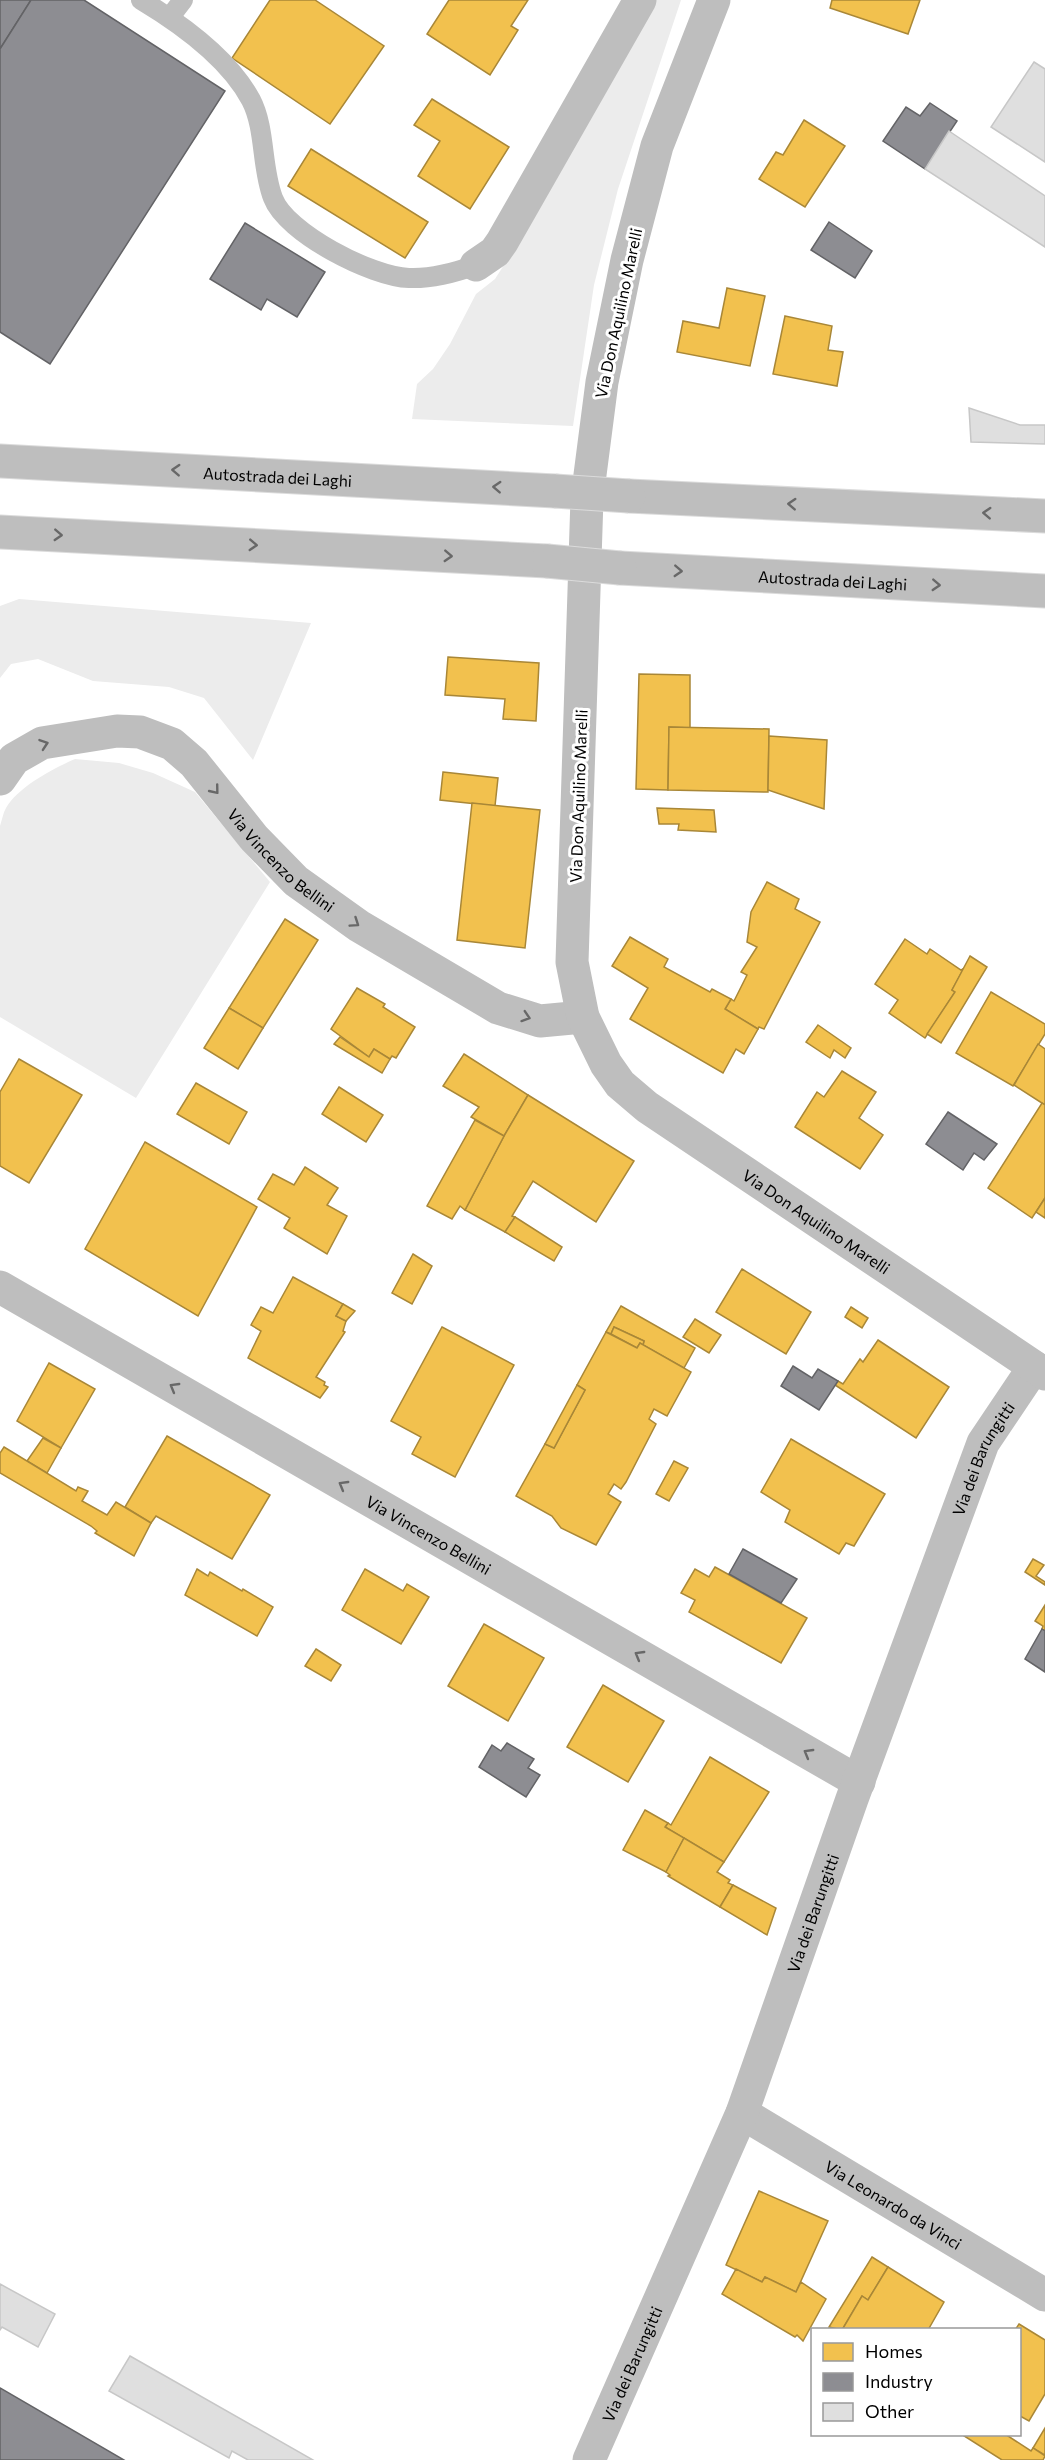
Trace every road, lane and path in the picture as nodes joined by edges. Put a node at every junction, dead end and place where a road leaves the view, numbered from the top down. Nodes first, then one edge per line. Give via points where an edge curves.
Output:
1 (141, 0) edge
2 (183, 0) edge
3 (640, 0) edge
4 (714, 0) edge
5 (170, 17) junction
6 (476, 265) joint
7 (0, 461) edge
8 (1045, 516) edge
9 (0, 532) edge
10 (1045, 591) edge
11 (0, 779) edge
12 (583, 1017) junction
13 (0, 1287) edge
14 (1040, 1370) edge
15 (859, 1782) junction
16 (742, 2113) junction
17 (1045, 2295) edge
18 (589, 2460) edge

1 - 5 lane
2 - 5 lane
3 - 6 main road via 502,242
4 - 12 main road, Via Don Aquilino Marelli via 657,146 627,260 602,382 586,498 572,962
5 - 6 lane via 207,48 252,102 272,197 288,222 336,254 368,268 408,278 446,275
8 -> 7 main road, Autostrada dei Laghi, bridge
9 -> 10 main road, Autostrada dei Laghi, bridge
11 -> 12 main road, Via Vincenzo Bellini via 14,759 42,743 117,731 140,732 172,744 194,763 254,838 296,881 359,926 498,1008 540,1021
12 - 14 main road, Via Don Aquilino Marelli via 620,1084 647,1107
15 -> 13 main road, Via Vincenzo Bellini
14 - 15 main road, Via dei Barungitti via 983,1443
15 - 16 main road, Via dei Barungitti
16 - 17 main road, Via Leonardo da Vinci
16 - 18 main road, Via dei Barungitti

